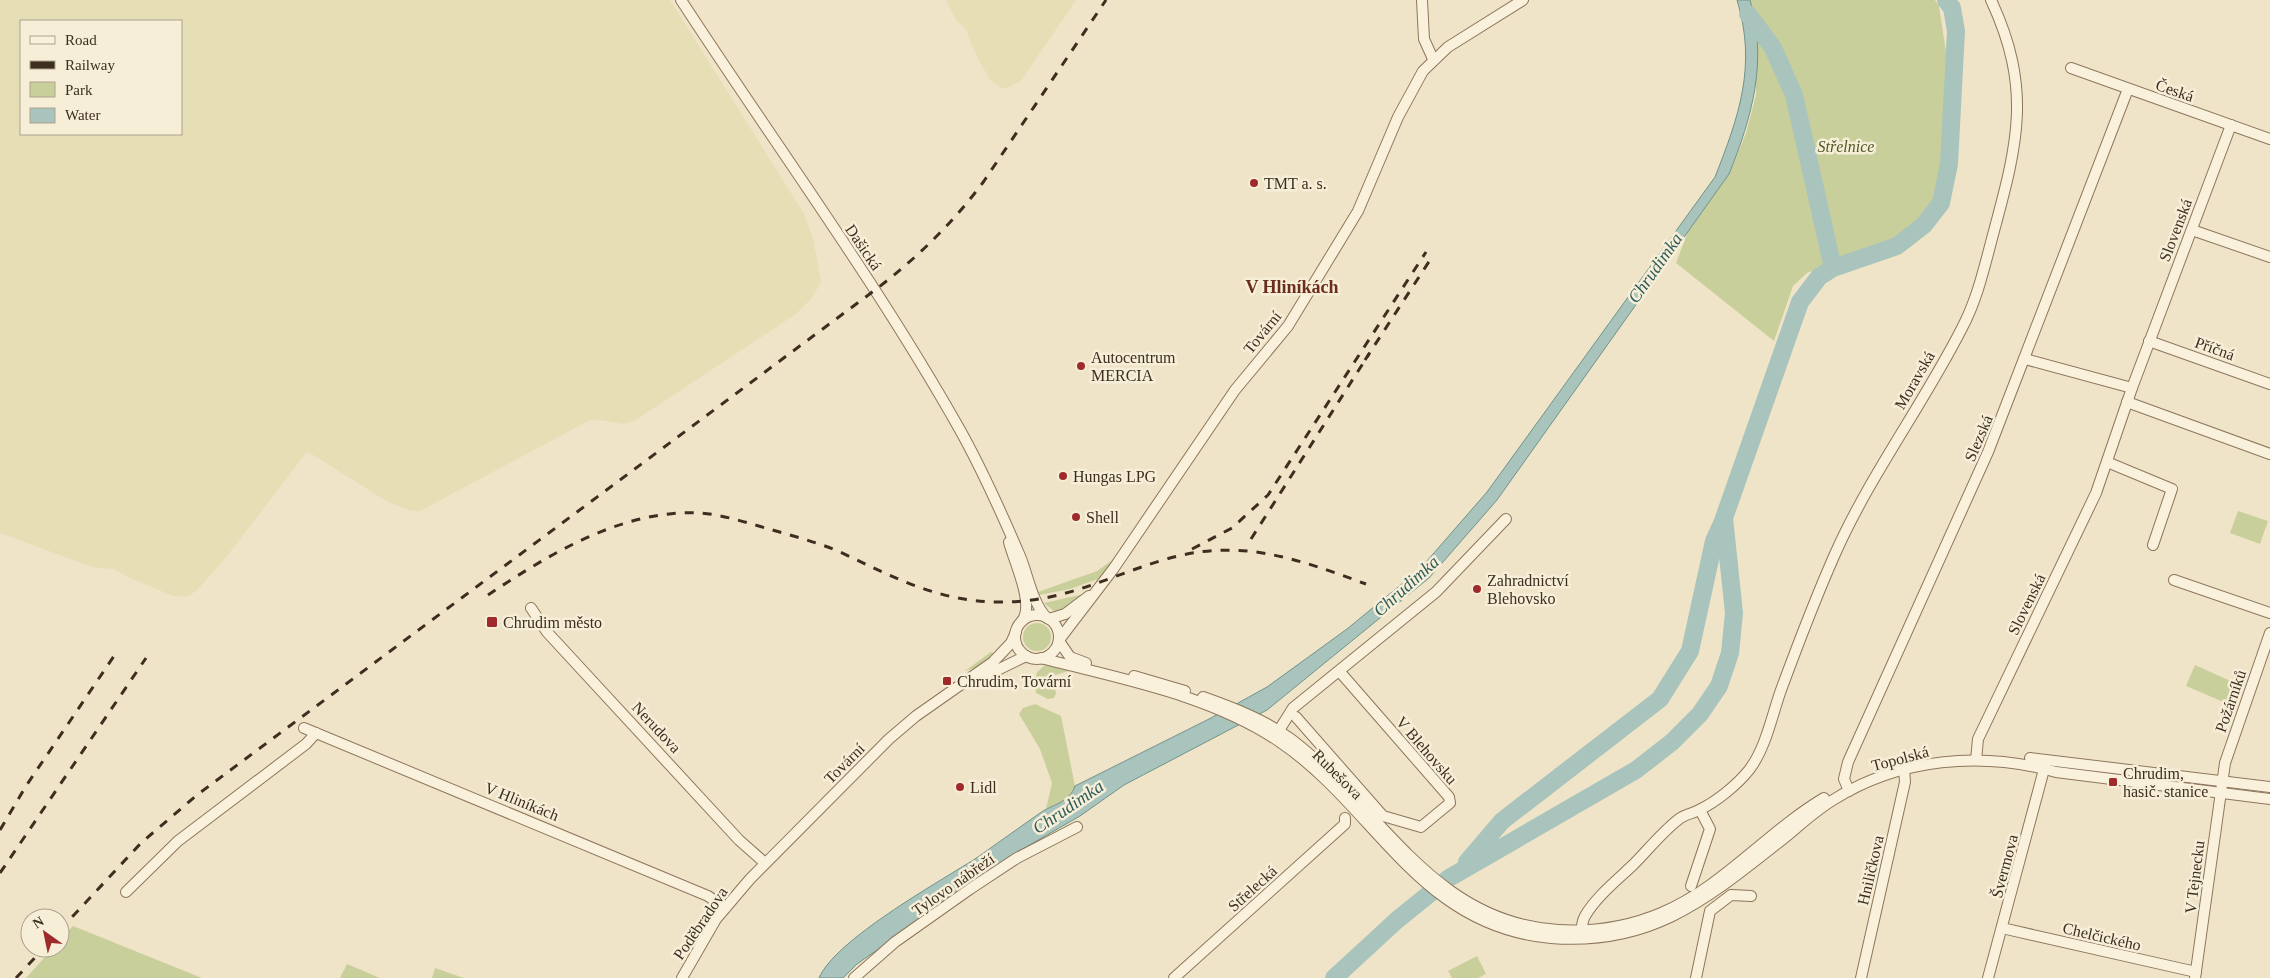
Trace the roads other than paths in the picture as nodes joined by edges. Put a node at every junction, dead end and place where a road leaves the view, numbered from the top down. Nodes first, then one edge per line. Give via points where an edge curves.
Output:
1 (681, 0) edge
2 (1422, 0) edge
3 (1523, 0) edge
4 (1991, 0) edge
5 (1434, 60) junction
6 (2071, 68) dead end
7 (2128, 89) junction
8 (2231, 124) junction
9 (2270, 139) edge
10 (2192, 230) junction
11 (2270, 257) edge
12 (2149, 341) junction
13 (2025, 359) junction
14 (2270, 384) edge
15 (2132, 388) junction
16 (2127, 402) junction
17 (2270, 454) edge
18 (2108, 462) junction
19 (1506, 519) dead end
20 (1004, 522) junction
21 (2152, 545) dead end
22 (2174, 580) dead end
23 (1104, 582) junction
24 (530, 608) dead end
25 (2270, 613) edge
26 (1048, 618) junction
27 (1019, 627) junction
28 (2270, 633) edge
29 (1059, 641) junction
30 (1026, 656) junction
31 (1041, 658) junction
32 (1340, 672) junction
33 (951, 693) junction
34 (1215, 705) junction
35 (1296, 716) dead end
36 (304, 728) dead end
37 (316, 733) junction
38 (1276, 734) junction
39 (1976, 757) junction
40 (2046, 764) junction
41 (1904, 769) junction
42 (2222, 780) junction
43 (2270, 787) edge
44 (1848, 788) junction
45 (2220, 791) junction
46 (2270, 798) edge
47 (1700, 810) junction
48 (1345, 818) dead end
49 (1077, 827) dead end
50 (765, 863) junction
51 (1691, 886) dead end
52 (126, 892) dead end
53 (1751, 896) dead end
54 (725, 908) junction
55 (2002, 928) junction
56 (1582, 934) junction
57 (2196, 975) edge
58 (682, 978) edge
59 (854, 978) edge
60 (1174, 978) edge
61 (1696, 978) edge
62 (1860, 978) edge
63 (1988, 978) edge

1 - 20 street, Dašická via 929,376 984,476
2 - 5 street via 1424,39
3 - 5 street, Tovární via 1468,34
4 - 47 street, Moravská via 2012,56 2019,110 2010,172 1978,290 1962,329 1836,551 1756,759 1738,781
5 - 23 street, Tovární via 1406,102 1358,210 1288,326 1235,390
6 - 7 street, Česká
7 - 8 street, Česká
7 - 13 street, Slezská
8 - 9 street, Česká
8 - 10 street, Slovenská
10 - 11 street
10 - 12 street, Slovenská
12 - 14 street, Příčná
12 - 15 street, Slovenská
13 - 15 street
13 - 44 street, Slezská via 1988,452 1848,762 1844,776
15 - 16 street, Slovenská
16 - 17 street
16 - 18 street, Slovenská
18 - 21 street via 2171,487 2172,493
18 - 39 street, Slovenská via 2087,514 1978,738
19 - 32 street via 1449,580
20 - 26 street, Dašická via 1039,605
20 - 27 street, Dašická via 1027,604 1026,615
22 - 25 street
23 - 26 street, Tovární via 1065,614
23 - 29 street, Tovární
24 - 50 street, Nerudova via 547,632
26 - 27 street via 1033,616
26 - 29 street via 1057,628
27 - 30 street via 1017,644
27 - 33 street, Tovární via 1000,655
28 - 42 street, Požárníků via 2225,762
29 - 31 street via 1053,652
29 - 34 street, Rubešova via 1075,660 1166,685
30 - 31 street
30 - 33 street, Tovární
31 - 34 street, Rubešova
32 - 35 street, V Blehovsku via 1449,797 1450,803 1421,827 1385,817
32 - 38 street via 1293,708
33 - 50 street, Tovární via 889,739
34 - 38 street, Rubešova
36 - 37 street, V Hliníkách
37 - 52 street via 178,841
37 - 54 street, V Hliníkách via 582,842 708,896
38 - 56 street, Rubešova via 1313,757 1418,871 1455,900 1504,920
39 - 40 street, Topolská
39 - 41 street, Topolská
39 - 44 street, Topolská via 1933,757 1902,763
40 - 42 street, Topolská
40 - 45 street, Topolská via 2056,772
40 - 55 street, Švermova
41 - 44 street, Topolská
41 - 62 street, Hniličkova via 1906,782
42 - 43 street, Topolská
42 - 45 street, V Tejnecku
44 - 56 street, Topolská via 1811,807 1722,876 1673,908 1630,924
45 - 46 street, Topolská
45 - 57 street, V Tejnecku
47 - 51 street via 1710,829
47 - 56 street via 1678,819 1623,874 1590,909 1582,922
48 - 60 street, Střelecká via 1345,824
49 - 59 street, Tylovo nábřeží via 1017,858 978,884 895,942
50 - 54 street, Poděbradova
53 - 61 street via 1731,895 1710,911
54 - 58 street, Poděbradova
55 - 57 street, Chelčického
55 - 63 street, Švermova

